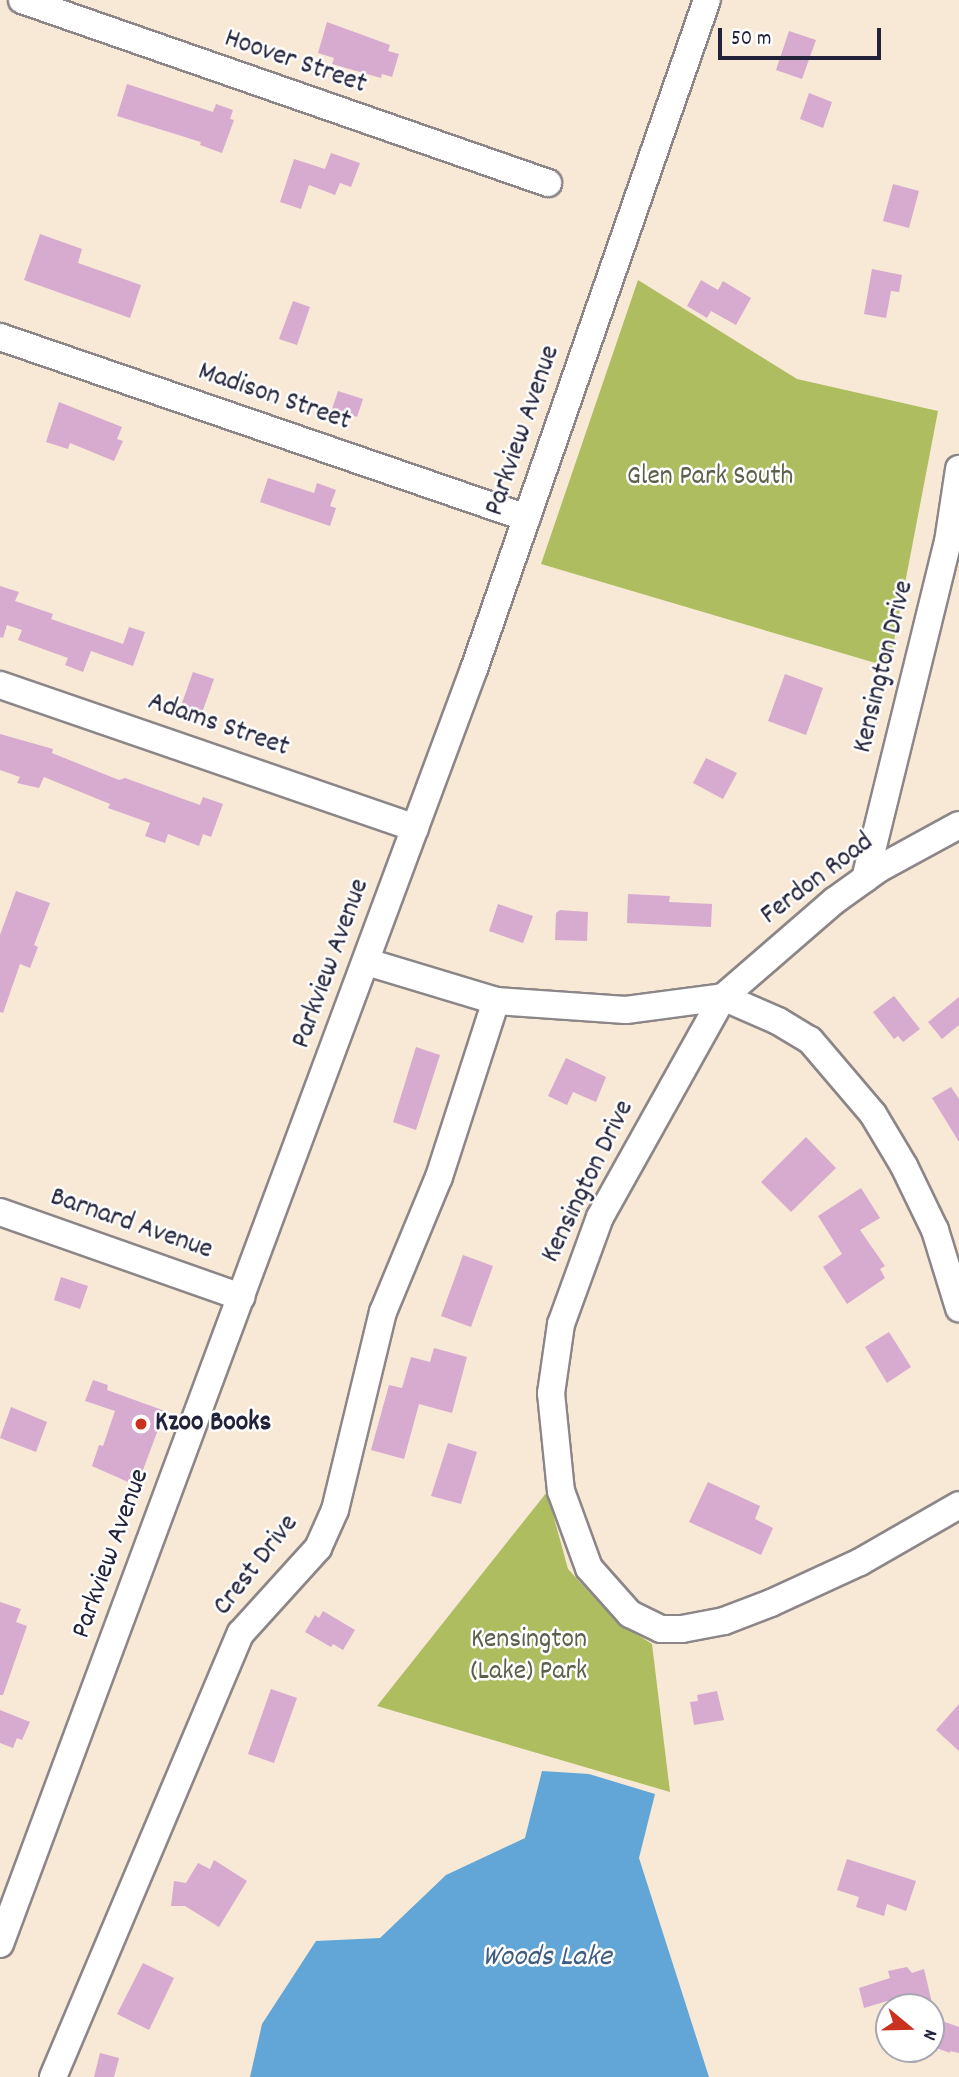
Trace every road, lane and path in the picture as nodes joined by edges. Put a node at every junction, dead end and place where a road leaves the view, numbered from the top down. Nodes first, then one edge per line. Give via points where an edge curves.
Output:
1 (22, 0) edge
2 (707, 0) edge
3 (548, 183) dead end
4 (0, 337) edge
5 (959, 469) edge
6 (527, 518) junction
7 (0, 685) edge
8 (959, 825) edge
9 (415, 828) junction
10 (865, 879) junction
11 (367, 962) junction
12 (723, 997) junction
13 (496, 1001) junction
14 (0, 1212) edge
15 (241, 1297) junction
16 (959, 1308) edge
17 (959, 1505) edge
18 (0, 1944) edge
19 (53, 2077) edge

1 - 3 street, Hoover Street
2 - 6 street, Parkview Avenue
4 - 6 street, Madison Street
5 - 10 street, Kensington Drive via 948,542
6 - 9 street, Parkview Avenue
7 - 9 street, Adams Street
8 - 10 street, Ferdon Road
9 - 11 street, Parkview Avenue
10 - 12 street, Ferdon Road
11 - 13 street
11 - 15 street, Parkview Avenue
12 - 13 street via 626,1010
12 - 16 street via 810,1040 873,1114 936,1230
12 - 17 street, Kensington Drive via 600,1217 561,1324 551,1393 554,1447 561,1491 589,1568 630,1615 661,1629 682,1629 724,1621 771,1603 872,1556
13 - 19 street, Crest Drive via 439,1177 383,1312 335,1510 318,1548 241,1633
14 - 15 street, Barnard Avenue
15 - 18 street, Parkview Avenue

